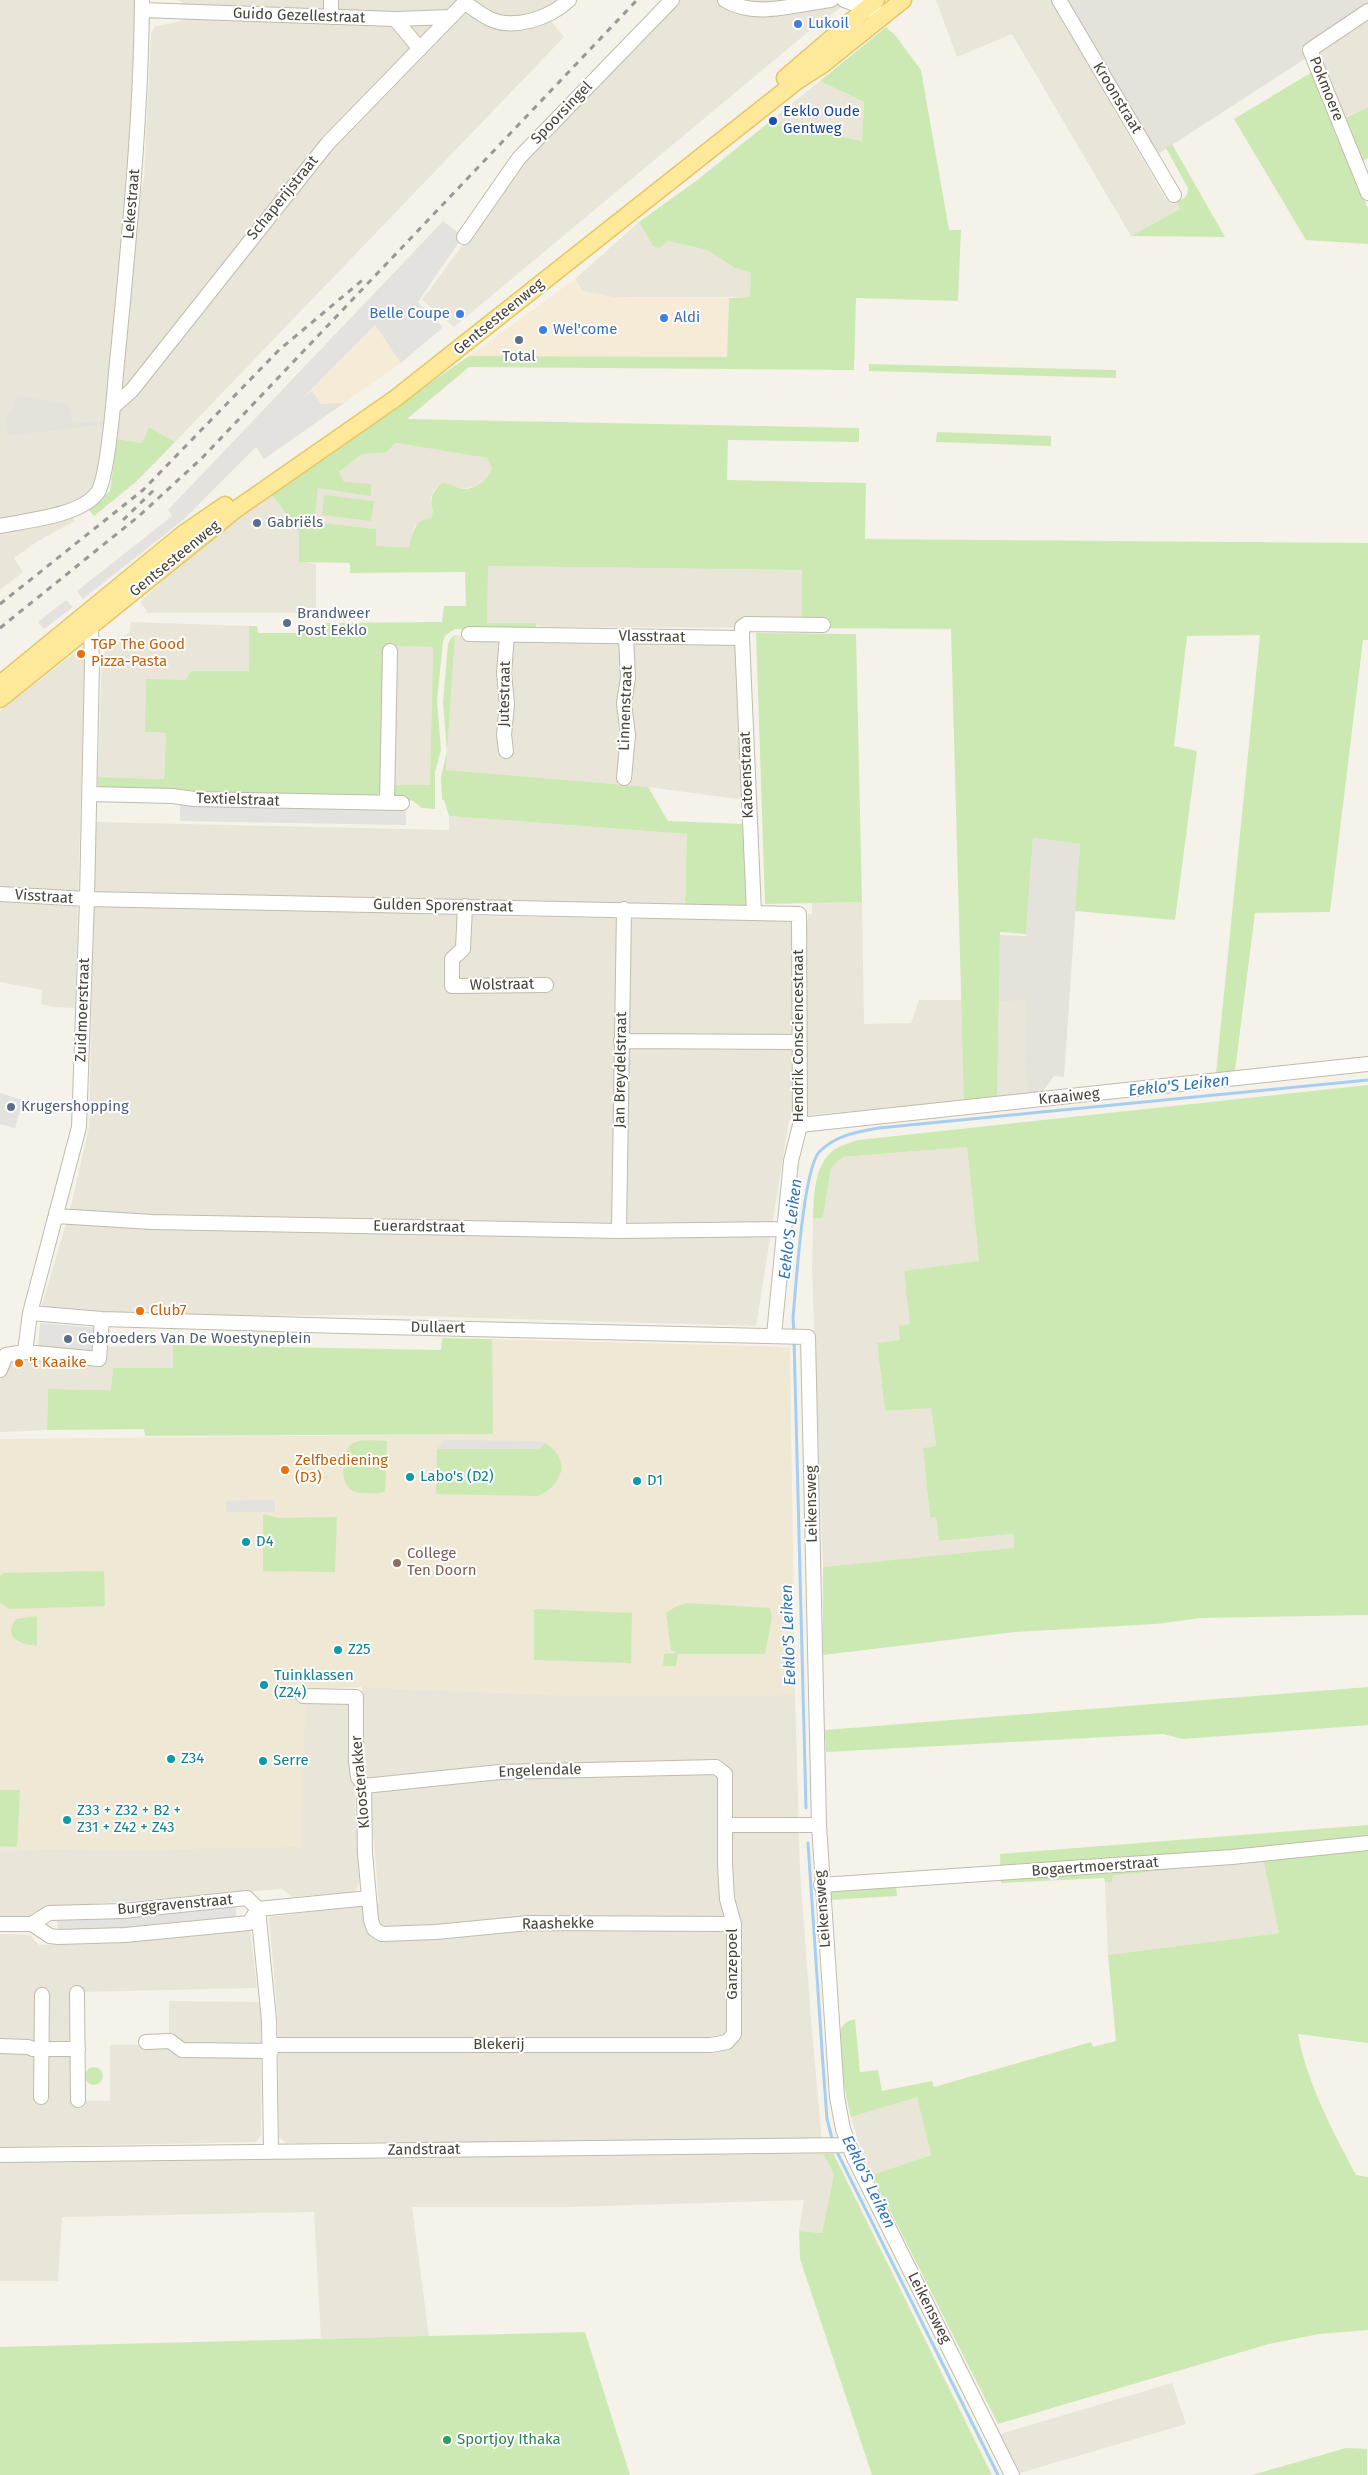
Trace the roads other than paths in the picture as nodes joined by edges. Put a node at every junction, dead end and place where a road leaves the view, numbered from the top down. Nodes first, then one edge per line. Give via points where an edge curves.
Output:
1 (331, 0) edge
2 (569, 0) edge
3 (672, 0) edge
4 (725, 0) edge
5 (831, 0) edge
6 (844, 0) edge
7 (903, 0) edge
8 (1059, 0) edge
9 (466, 1) edge
10 (871, 4) edge
11 (142, 5) edge
12 (1368, 11) edge
13 (451, 16) junction
14 (884, 16) junction
15 (331, 17) junction
16 (395, 19) junction
17 (420, 49) junction
18 (1368, 193) edge
19 (1174, 195) dead end
20 (464, 237) dead end
21 (113, 407) junction
22 (0, 526) edge
23 (86, 622) junction
24 (823, 625) dead end
25 (469, 634) dead end
26 (507, 636) junction
27 (626, 637) junction
28 (742, 638) junction
29 (390, 651) dead end
30 (0, 684) edge
31 (0, 699) edge
32 (506, 751) dead end
33 (624, 778) dead end
34 (90, 794) junction
35 (387, 803) junction
36 (402, 804) dead end
37 (0, 894) edge
38 (87, 899) junction
39 (465, 906) junction
40 (624, 909) junction
41 (754, 912) junction
42 (799, 914) joint
43 (546, 985) dead end
44 (621, 1041) junction
45 (799, 1042) junction
46 (1368, 1064) edge
47 (800, 1125) junction
48 (56, 1216) junction
49 (783, 1229) junction
50 (619, 1231) junction
51 (30, 1313) junction
52 (102, 1319) junction
53 (780, 1335) junction
54 (25, 1352) junction
55 (0, 1370) edge
56 (303, 1696) dead end
57 (716, 1767) joint
58 (364, 1786) junction
59 (726, 1824) junction
60 (819, 1826) junction
61 (1368, 1843) edge
62 (821, 1885) junction
63 (369, 1898) junction
64 (258, 1909) junction
65 (0, 1924) edge
66 (32, 1924) junction
67 (734, 1924) junction
68 (382, 1934) joint
69 (77, 1993) dead end
70 (42, 1995) dead end
71 (146, 2042) dead end
72 (726, 2042) joint
73 (0, 2046) edge
74 (270, 2048) junction
75 (42, 2049) junction
76 (78, 2049) junction
77 (42, 2097) dead end
78 (78, 2100) dead end
79 (845, 2145) junction
80 (271, 2152) junction
81 (0, 2155) edge
82 (1012, 2475) edge

1 - 15 street
2 - 9 street via 541,18 504,23 489,19
3 - 20 street, Spoorsingel via 525,151
4 - 5 street via 740,8 754,10
6 - 10 street
7 - 14 main road, Gentsesteenweg
8 - 19 street, Kroonstraat
9 - 13 street, Schaperijstraat
10 - 14 street
10 - 23 main road, Gentsesteenweg via 793,73 421,370 189,530
11 - 15 street, Guido Gezellestraat
11 - 21 street, Lekestraat via 140,112
12 - 18 street, Pokmoere via 1310,50
13 - 16 street, Guido Gezellestraat
13 - 17 street, Schaperijstraat
14 - 23 main road, Gentsesteenweg via 448,359 235,510
15 - 16 street, Guido Gezellestraat
16 - 17 street
17 - 21 street, Schaperijstraat via 328,143 132,390
21 - 22 street, Lekestraat via 102,482 91,500 73,510
23 - 30 main road
23 - 31 main road
23 - 34 street, Zuidmoerstraat via 91,686
24 - 28 street via 746,624 742,627
25 - 26 street, Vlasstraat
26 - 27 street, Vlasstraat
26 - 32 street, Jutestraat via 504,673
27 - 28 street, Vlasstraat
27 - 33 street, Linnenstraat via 628,678 624,703 628,735
28 - 41 street, Katoenstraat
29 - 35 street
34 - 35 street, Textielstraat
34 - 38 street, Zuidmoerstraat
35 - 36 street, Textielstraat
37 - 38 street, Visstraat
38 - 39 street, Gulden Sporenstraat
38 - 48 street, Zuidmoerstraat via 80,1127
39 - 40 street, Gulden Sporenstraat
39 - 43 street, Wolstraat via 463,948 452,959 452,986
40 - 41 street, Gulden Sporenstraat
40 - 44 street, Jan Breydelstraat
41 - 42 street, Gulden Sporenstraat
42 - 45 street, Hendrik Consciencestraat
44 - 45 street
44 - 50 street, Jan Breydelstraat
45 - 47 street, Hendrik Consciencestraat
46 - 47 street, Kraaiweg
47 - 49 street, Hendrik Consciencestraat via 791,1161
48 - 50 street, Euerardstraat via 152,1222
48 - 51 street, Zuidmoerstraat
49 - 50 street, Euerardstraat
49 - 53 street, Hendrik Consciencestraat
51 - 52 street
51 - 54 street, Zuidmoerstraat
52 - 53 street, Dullaert
52 - 54 street via 99,1359
53 - 60 street, Leikensweg via 808,1337
54 - 55 street via 6,1355
56 - 58 street, Kloosterakker via 356,1697 358,1776
57 - 58 street, Engelendale via 500,1772
57 - 59 street, Ganzepoel via 725,1774
58 - 63 street, Kloosterakker
59 - 60 street
59 - 67 street, Ganzepoel via 727,1900
60 - 62 street, Leikensweg
61 - 62 street, Bogaertmoerstraat via 1196,1860
62 - 79 street, Leikensweg via 838,2097
63 - 64 street
63 - 68 street, Kloosterakker via 374,1929
64 - 66 street, Burggravenstraat via 247,1898 123,1911 49,1913
64 - 66 street, Burggravenstraat via 249,1923 125,1935 50,1936
64 - 74 street
65 - 66 street, Burggravenstraat
67 - 68 street, Raashekke via 529,1923
67 - 72 street, Ganzepoel via 734,2034
69 - 76 street
70 - 75 street
71 - 74 street, Blekerij via 170,2041 182,2050
72 - 74 street, Blekerij via 711,2045
73 - 75 street
74 - 80 street
75 - 76 street
75 - 77 street
76 - 78 street
79 - 80 street, Zandstraat
79 - 82 street, Leikensweg
80 - 81 street, Zandstraat

